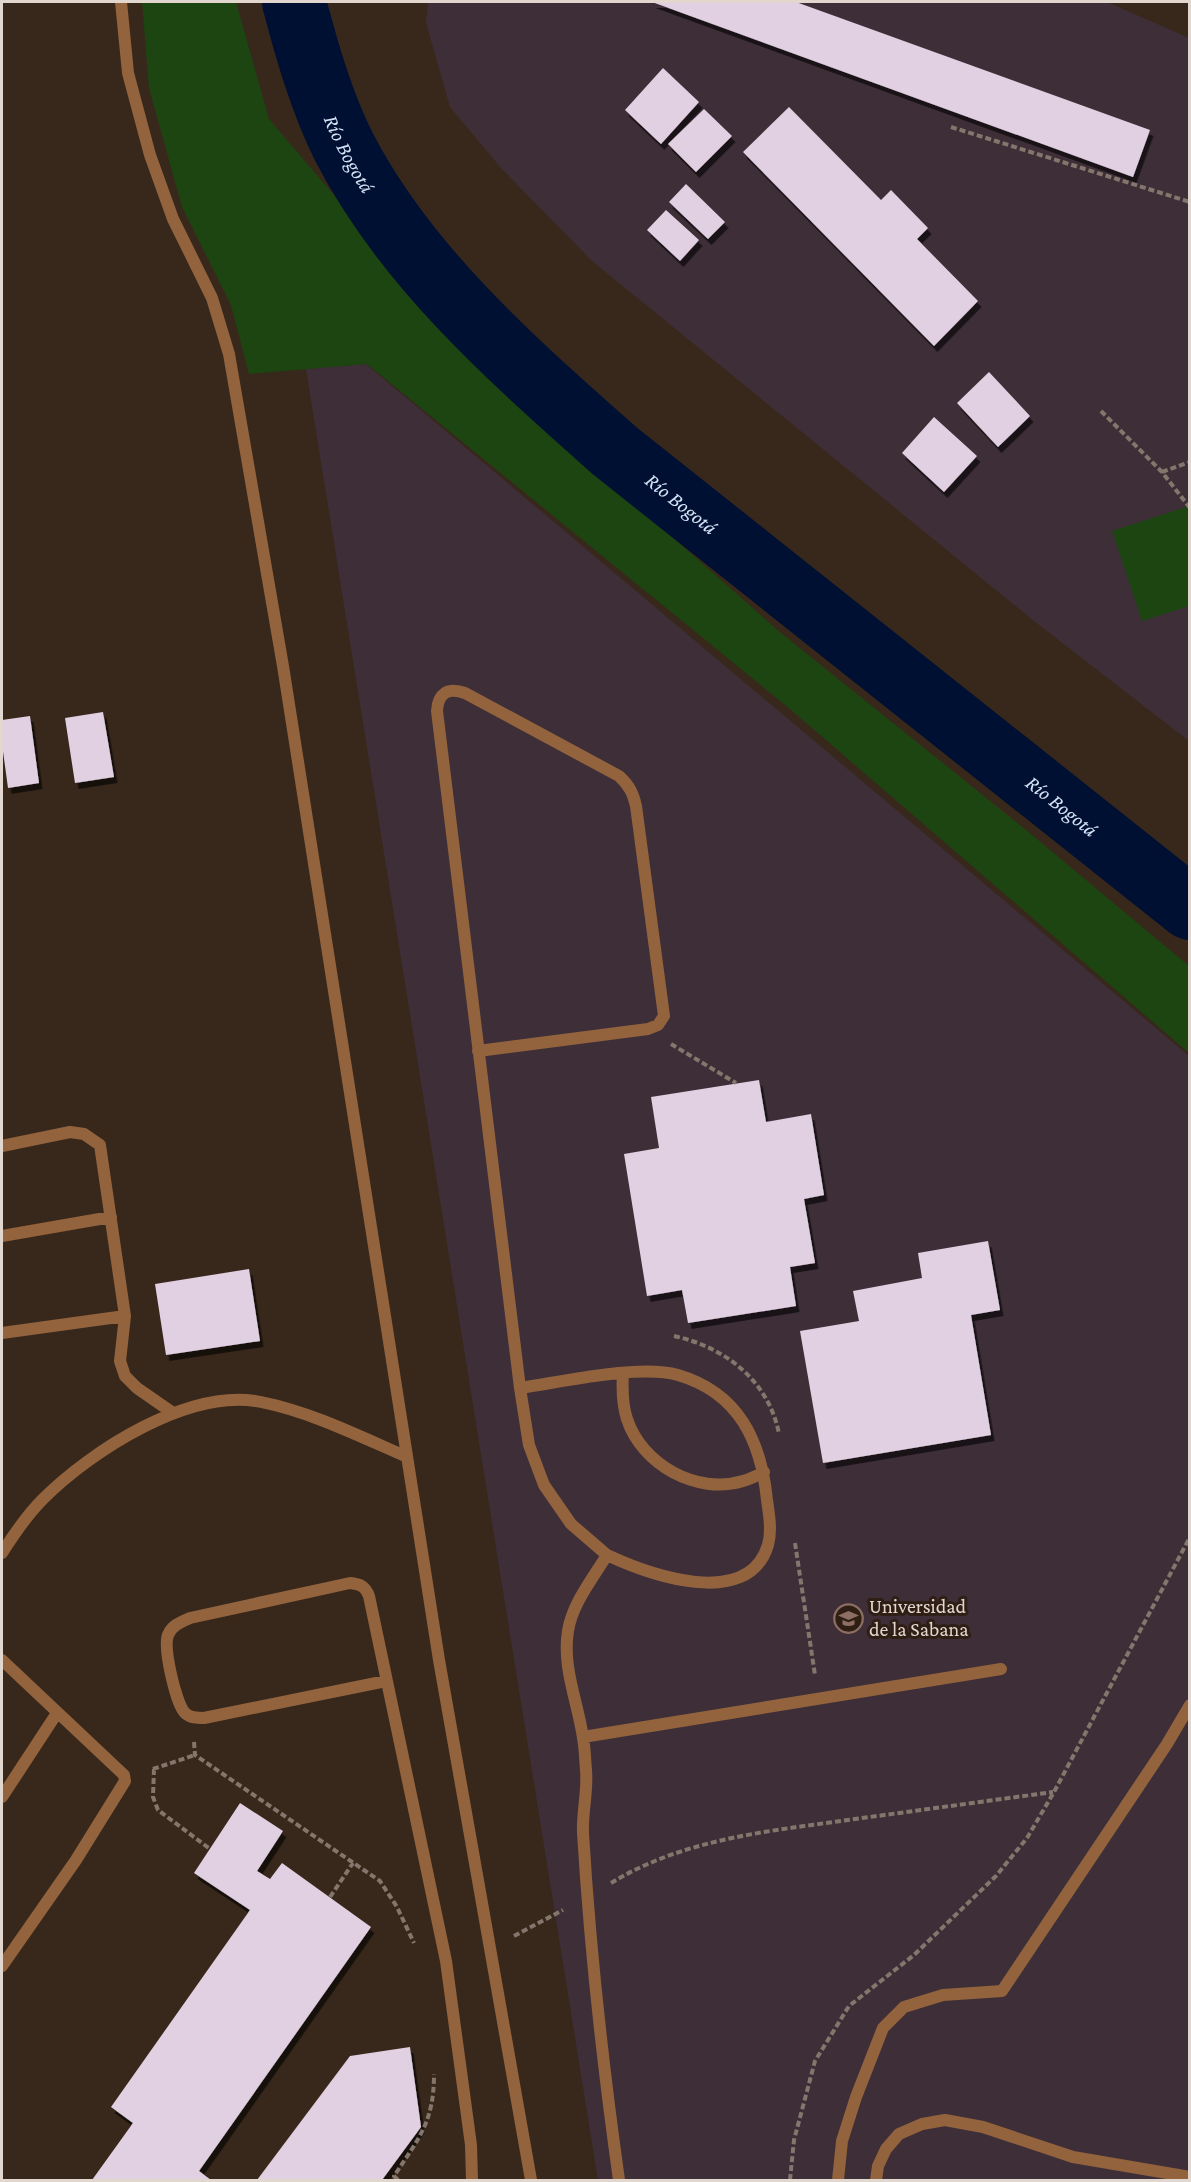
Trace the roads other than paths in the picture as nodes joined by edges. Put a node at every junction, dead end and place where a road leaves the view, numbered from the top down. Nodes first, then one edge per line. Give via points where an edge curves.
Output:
1 (121, 2) edge
2 (478, 1051) junction
3 (2, 1146) edge
4 (111, 1217) junction
5 (2, 1236) edge
6 (125, 1316) junction
7 (2, 1333) edge
8 (622, 1373) junction
9 (520, 1388) junction
10 (173, 1413) junction
11 (405, 1456) junction
12 (765, 1472) junction
13 (2, 1553) edge
14 (607, 1555) junction
15 (2, 1659) edge
16 (1001, 1669) dead end
17 (386, 1681) junction
18 (1190, 1705) edge
19 (57, 1713) junction
20 (583, 1737) junction
21 (2, 1797) edge
22 (2, 1966) edge
23 (1190, 2177) edge
24 (472, 2181) edge
25 (531, 2181) edge
26 (619, 2181) edge
27 (838, 2181) edge
28 (876, 2181) edge

1 - 11 lane via 128,73 150,155 173,219 212,298 229,354 283,666
2 - 2 lane via 437,711 444,693 455,689 627,783 633,793 664,1016 658,1025 648,1029
2 - 9 lane
3 - 4 lane via 70,1132 84,1134 100,1144
4 - 5 lane
4 - 6 lane
6 - 7 lane
6 - 10 lane via 120,1361 124,1376
8 - 9 lane
8 - 12 lane via 651,1371 676,1375 697,1382 723,1399 742,1419
8 - 12 lane via 627,1421 654,1460 695,1482 742,1481
9 - 14 lane via 529,1445 544,1485 571,1524
10 - 11 lane via 229,1399 260,1401 332,1425
10 - 13 lane via 147,1425 64,1479 21,1524
11 - 25 lane
12 - 14 lane via 768,1544 761,1560 748,1573 734,1580 698,1582 637,1569
14 - 20 lane via 568,1629 570,1681
15 - 19 lane
16 - 20 lane
17 - 17 lane via 204,1718 192,1717 179,1703 166,1650 168,1634 190,1618 358,1584 369,1596
17 - 24 lane via 446,1962 471,2145
18 - 27 lane via 1002,1991 943,1995 904,2007 883,2028 842,2141
19 - 21 lane
19 - 22 lane via 123,1775 124,1785
20 - 26 lane via 588,1897
23 - 28 lane via 1073,2157 983,2127 945,2120 899,2134 886,2149

